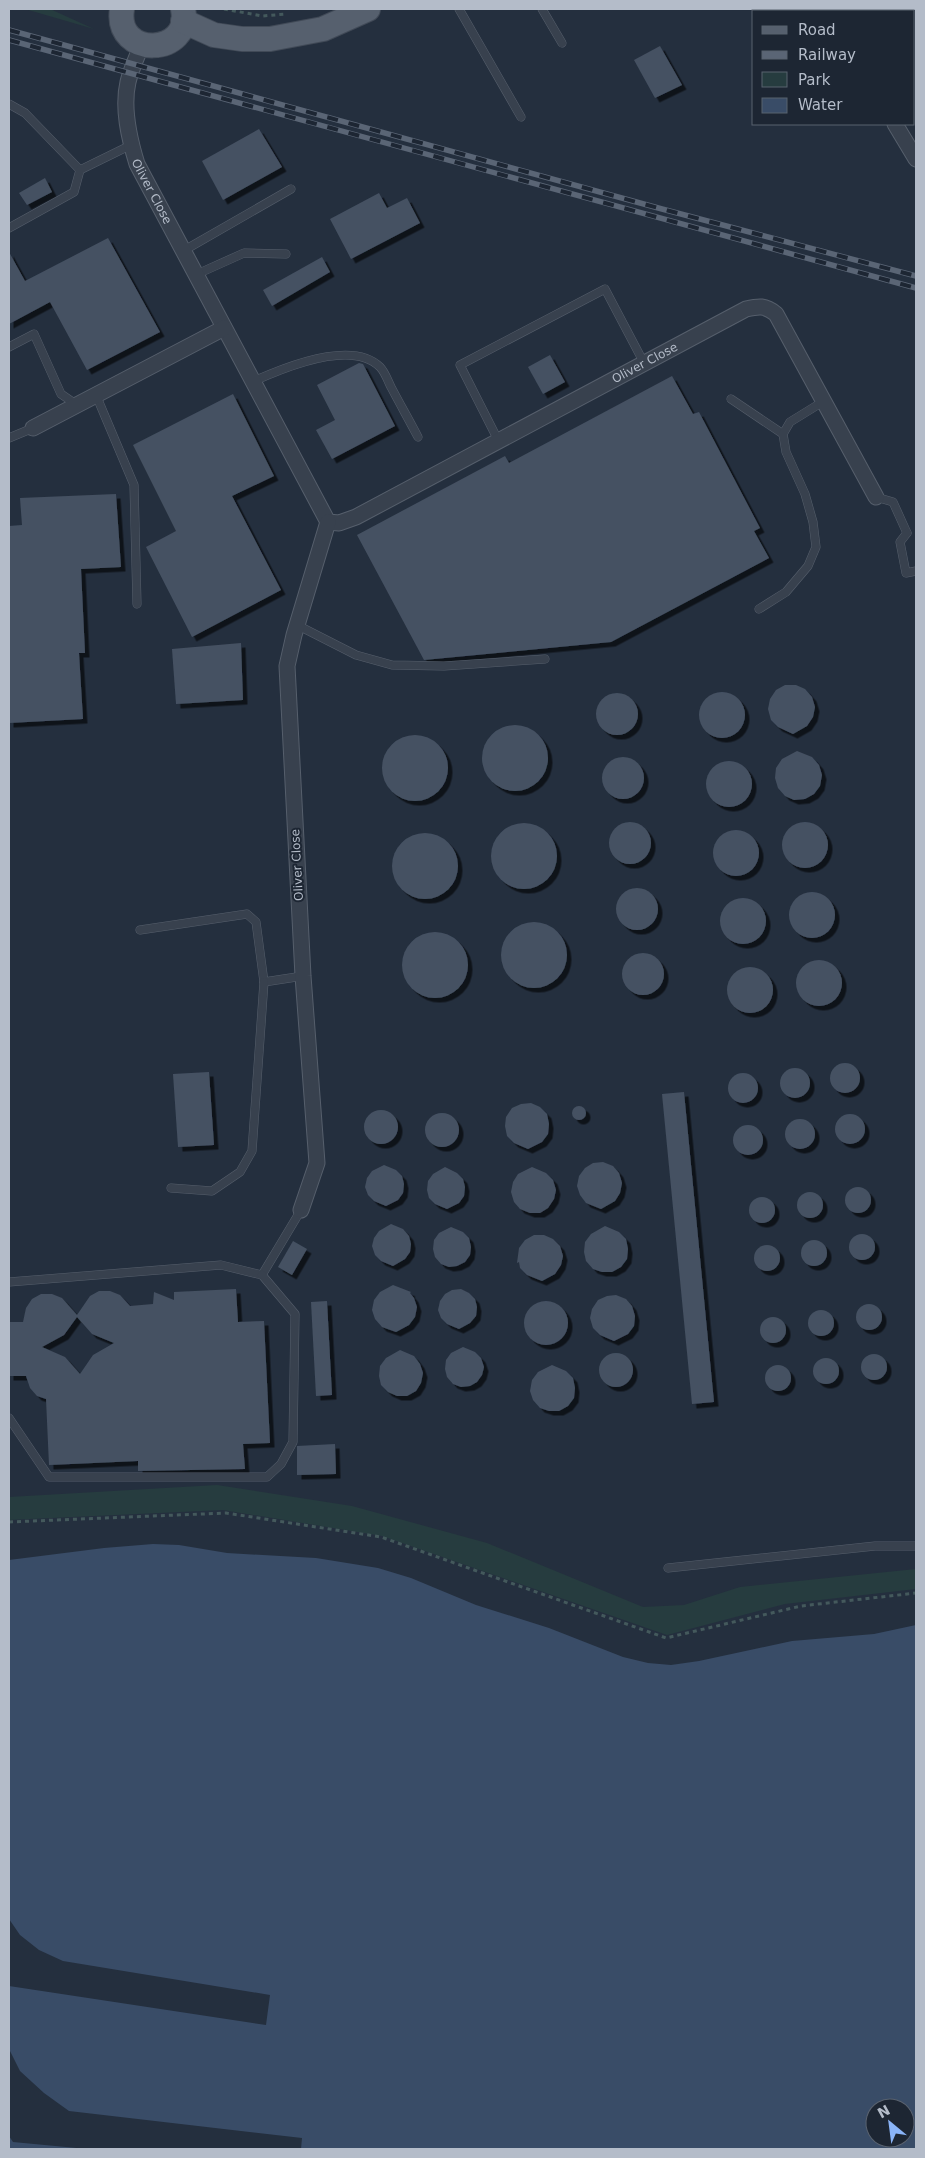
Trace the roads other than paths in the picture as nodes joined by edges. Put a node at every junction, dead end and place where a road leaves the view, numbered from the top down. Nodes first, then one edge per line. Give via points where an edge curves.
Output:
1 (122, 9) edge
2 (368, 9) edge
3 (459, 9) edge
4 (542, 9) edge
5 (183, 15) edge
6 (562, 43) dead end
7 (142, 44) junction
8 (9, 104) edge
9 (521, 117) dead end
10 (896, 125) edge
11 (131, 145) junction
12 (916, 159) edge
13 (80, 170) junction
14 (291, 189) dead end
15 (9, 228) edge
16 (183, 250) junction
17 (286, 254) dead end
18 (196, 274) junction
19 (224, 328) junction
20 (9, 347) edge
21 (644, 363) junction
22 (254, 380) junction
23 (96, 395) junction
24 (731, 399) dead end
25 (824, 401) junction
26 (77, 405) junction
27 (33, 428) joint
28 (783, 434) junction
29 (418, 437) dead end
30 (9, 438) edge
31 (498, 440) junction
32 (876, 496) joint
33 (328, 522) junction
34 (907, 533) junction
35 (916, 534) edge
36 (916, 572) edge
37 (137, 604) dead end
38 (760, 609) dead end
39 (297, 625) junction
40 (545, 659) dead end
41 (140, 930) dead end
42 (303, 976) junction
43 (264, 982) junction
44 (171, 1188) dead end
45 (301, 1210) joint
46 (262, 1275) junction
47 (9, 1282) edge
48 (9, 1418) edge
49 (916, 1546) edge
50 (668, 1568) dead end

1 - 7 main road via 127,33
2 - 5 main road via 337,20 323,29 270,39 214,35
3 - 9 lane
4 - 6 lane
5 - 7 main road via 179,31 168,42 152,46
7 - 11 street, Oliver Close via 128,82 126,100
8 - 13 lane via 25,113
10 - 12 street
11 - 13 lane
11 - 16 street, Oliver Close via 137,164
13 - 15 lane via 74,192
14 - 16 lane
16 - 18 street, Oliver Close
17 - 18 lane via 244,253
18 - 19 street, Oliver Close
19 - 22 street, Oliver Close
19 - 23 street
20 - 26 lane via 34,334 61,394
21 - 25 street, Oliver Close via 746,309 760,306 776,314
21 - 31 street, Oliver Close
21 - 31 lane via 605,289 460,365
22 - 29 lane via 285,367 355,354 381,368
22 - 33 street, Oliver Close
23 - 26 street
23 - 37 lane via 134,485
24 - 28 lane
25 - 28 lane via 790,422
25 - 32 street, Oliver Close
26 - 27 street
27 - 30 lane
28 - 38 lane via 786,452 814,522 816,547 808,566 786,592
31 - 33 street, Oliver Close via 356,517 339,523
32 - 34 lane via 893,502
33 - 39 street, Oliver Close
34 - 35 lane
34 - 36 lane via 900,542 906,573
39 - 40 lane via 356,655 392,665 444,666
39 - 42 street, Oliver Close via 287,666
41 - 43 lane via 247,914 256,922
42 - 43 lane
42 - 45 street, Oliver Close via 317,1163
43 - 44 lane via 252,1151 240,1172 212,1191
45 - 46 lane
46 - 47 lane via 221,1265
46 - 48 lane via 296,1314 293,1442 281,1464 267,1477 49,1477
49 - 50 lane via 875,1546

